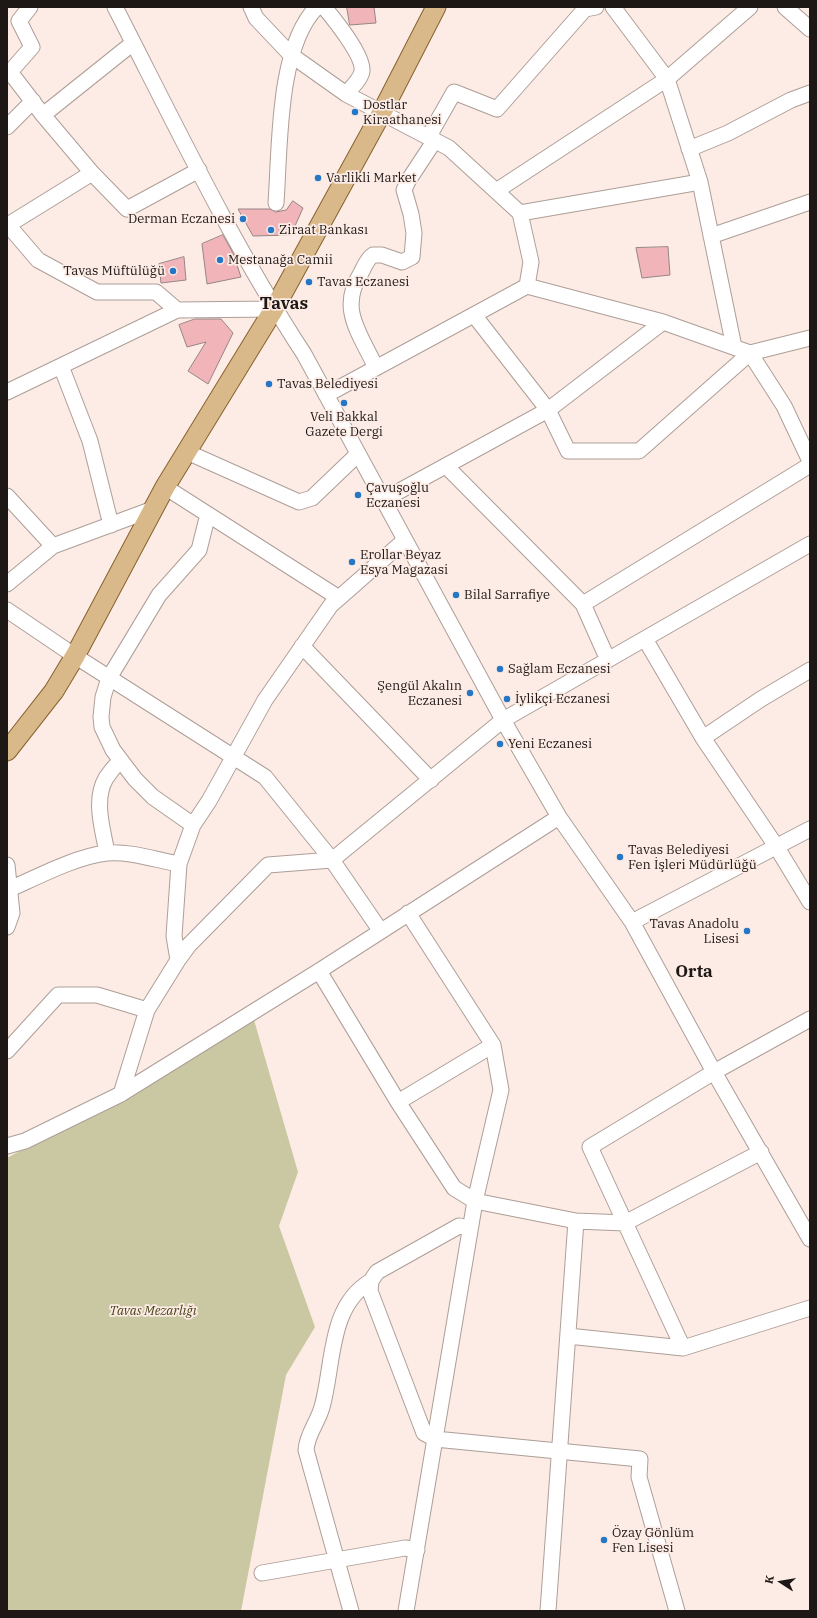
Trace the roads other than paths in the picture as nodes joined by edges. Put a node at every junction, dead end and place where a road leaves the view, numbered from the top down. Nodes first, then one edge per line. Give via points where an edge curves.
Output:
1 (30, 7) edge
2 (115, 7) edge
3 (251, 7) edge
4 (317, 7) edge
5 (324, 7) edge
6 (436, 7) edge
7 (596, 7) edge
8 (613, 7) edge
9 (750, 7) edge
10 (785, 7) edge
11 (810, 29) edge
12 (133, 43) junction
13 (291, 55) junction
14 (667, 79) junction
15 (810, 93) edge
16 (346, 94) junction
17 (33, 101) junction
18 (382, 112) junction
19 (43, 114) junction
20 (7, 127) edge
21 (432, 138) junction
22 (689, 149) junction
23 (199, 170) junction
24 (92, 174) junction
25 (700, 182) junction
26 (496, 191) junction
27 (810, 202) edge
28 (276, 203) dead end
29 (520, 213) junction
30 (7, 225) edge
31 (711, 236) junction
32 (527, 286) junction
33 (274, 309) junction
34 (177, 310) junction
35 (474, 315) junction
36 (663, 322) junction
37 (810, 338) edge
38 (734, 347) junction
39 (750, 353) junction
40 (61, 366) junction
41 (376, 368) junction
42 (7, 392) edge
43 (326, 395) junction
44 (548, 410) junction
45 (187, 452) junction
46 (358, 454) junction
47 (810, 461) edge
48 (810, 465) edge
49 (446, 466) junction
50 (165, 487) junction
51 (7, 496) edge
52 (383, 500) junction
53 (154, 509) junction
54 (209, 515) junction
55 (111, 525) junction
56 (405, 540) junction
57 (810, 544) edge
58 (53, 546) junction
59 (7, 584) edge
60 (339, 598) junction
61 (583, 604) junction
62 (7, 610) edge
63 (645, 639) junction
64 (302, 646) junction
65 (75, 656) junction
66 (608, 660) junction
67 (810, 670) edge
68 (109, 678) junction
69 (503, 720) junction
70 (703, 738) junction
71 (7, 751) edge
72 (233, 756) junction
73 (120, 760) junction
74 (430, 780) junction
75 (559, 817) junction
76 (193, 825) junction
77 (810, 829) edge
78 (776, 846) junction
79 (107, 853) junction
80 (332, 860) junction
81 (179, 864) junction
82 (7, 865) edge
83 (10, 889) junction
84 (810, 902) edge
85 (408, 913) junction
86 (9, 918) edge
87 (632, 922) junction
88 (380, 930) junction
89 (178, 960) junction
90 (319, 971) junction
91 (147, 1010) junction
92 (810, 1019) edge
93 (493, 1045) junction
94 (7, 1051) edge
95 (714, 1072) junction
96 (121, 1094) junction
97 (398, 1102) junction
98 (7, 1146) edge
99 (761, 1152) junction
100 (475, 1201) junction
101 (576, 1221) junction
102 (625, 1223) junction
103 (470, 1228) junction
104 (810, 1239) edge
105 (371, 1281) junction
106 (810, 1308) edge
107 (568, 1336) junction
108 (682, 1348) junction
109 (435, 1439) junction
110 (560, 1452) junction
111 (417, 1550) junction
112 (337, 1560) junction
113 (262, 1573) dead end
114 (352, 1611) edge
115 (406, 1611) edge
116 (548, 1611) edge
117 (677, 1611) edge

1 - 17 street via 19,21 32,47 10,72
2 - 12 street
3 - 13 street via 256,18
4 - 13 street via 308,15
5 - 16 street via 343,29 361,65 361,75
6 - 18 main road
7 - 21 street via 585,9 497,109 454,92
8 - 14 street
9 - 14 street
10 - 11 street
12 - 19 street
12 - 23 street
13 - 16 street
13 - 28 street via 284,94
14 - 22 street
14 - 26 street
15 - 22 street via 791,100 728,134
16 - 18 street
17 - 19 street
17 - 20 street
18 - 21 street
18 - 33 main road
19 - 24 street
21 - 26 street via 449,148
21 - 41 street via 404,190 414,233 412,257 402,262 379,254 370,257 351,294 353,318
22 - 25 street
23 - 24 street via 127,209
23 - 33 street
24 - 30 street
25 - 29 street
25 - 31 street
26 - 29 street
27 - 31 street
29 - 32 street via 531,262
30 - 34 street via 38,260 97,292 156,292
31 - 38 street
32 - 35 street
32 - 36 street
33 - 34 street
33 - 43 street via 304,354
33 - 45 main road
34 - 40 street
35 - 41 street
35 - 44 street
36 - 38 street
36 - 44 street
37 - 39 street
38 - 39 street
39 - 44 street via 640,450 568,451
39 - 47 street via 784,406
40 - 42 street
40 - 55 street via 90,441
41 - 43 street
43 - 46 street
44 - 49 street
45 - 46 street via 299,502 312,498
45 - 50 main road
46 - 52 street
48 - 61 street
49 - 52 street
49 - 61 street
50 - 53 main road
50 - 54 street
51 - 58 street
52 - 56 street
53 - 55 street
53 - 65 main road
54 - 60 street
54 - 68 street via 198,550 158,595
55 - 58 street
56 - 60 street
56 - 69 street
57 - 63 street
58 - 59 street
60 - 64 street via 331,605
61 - 66 street
62 - 65 street
63 - 66 street
63 - 70 street
64 - 72 street via 265,700
64 - 74 street
65 - 68 street
65 - 71 main road via 54,691
66 - 69 street
67 - 70 street
68 - 72 street
68 - 73 street via 101,707 102,727
69 - 74 street
69 - 75 street
70 - 78 street
72 - 76 street
72 - 80 street via 265,777
73 - 76 street via 153,797
73 - 79 street via 106,779 100,799
74 - 80 street
75 - 85 street
75 - 87 street
76 - 81 street
77 - 78 street
78 - 84 street
78 - 87 street
79 - 81 street
79 - 83 street via 88,857
80 - 88 street
80 - 89 street via 268,865 189,945
81 - 89 street via 174,936
82 - 83 street
83 - 86 street
85 - 88 street
85 - 93 street
87 - 95 street
88 - 90 street
89 - 91 street
90 - 96 street
90 - 97 street
91 - 94 street via 97,995 58,995
91 - 96 street
92 - 95 street
93 - 97 street
93 - 100 street via 501,1090
95 - 99 street
95 - 102 street via 590,1147
96 - 98 street via 25,1141
97 - 100 street via 454,1188
99 - 102 street
99 - 104 street
100 - 101 street
100 - 103 street
101 - 102 street
101 - 107 street
102 - 108 street
103 - 105 street via 459,1226 377,1272
103 - 109 street
105 - 109 street via 370,1291 424,1433
105 - 112 street via 355,1294 345,1308 334,1339 322,1410 306,1443
106 - 108 street
107 - 108 street
107 - 110 street
109 - 110 street
109 - 111 street
110 - 116 street
110 - 117 street via 640,1459 639,1476
111 - 112 street via 405,1548
111 - 115 street
112 - 113 street
112 - 114 street

